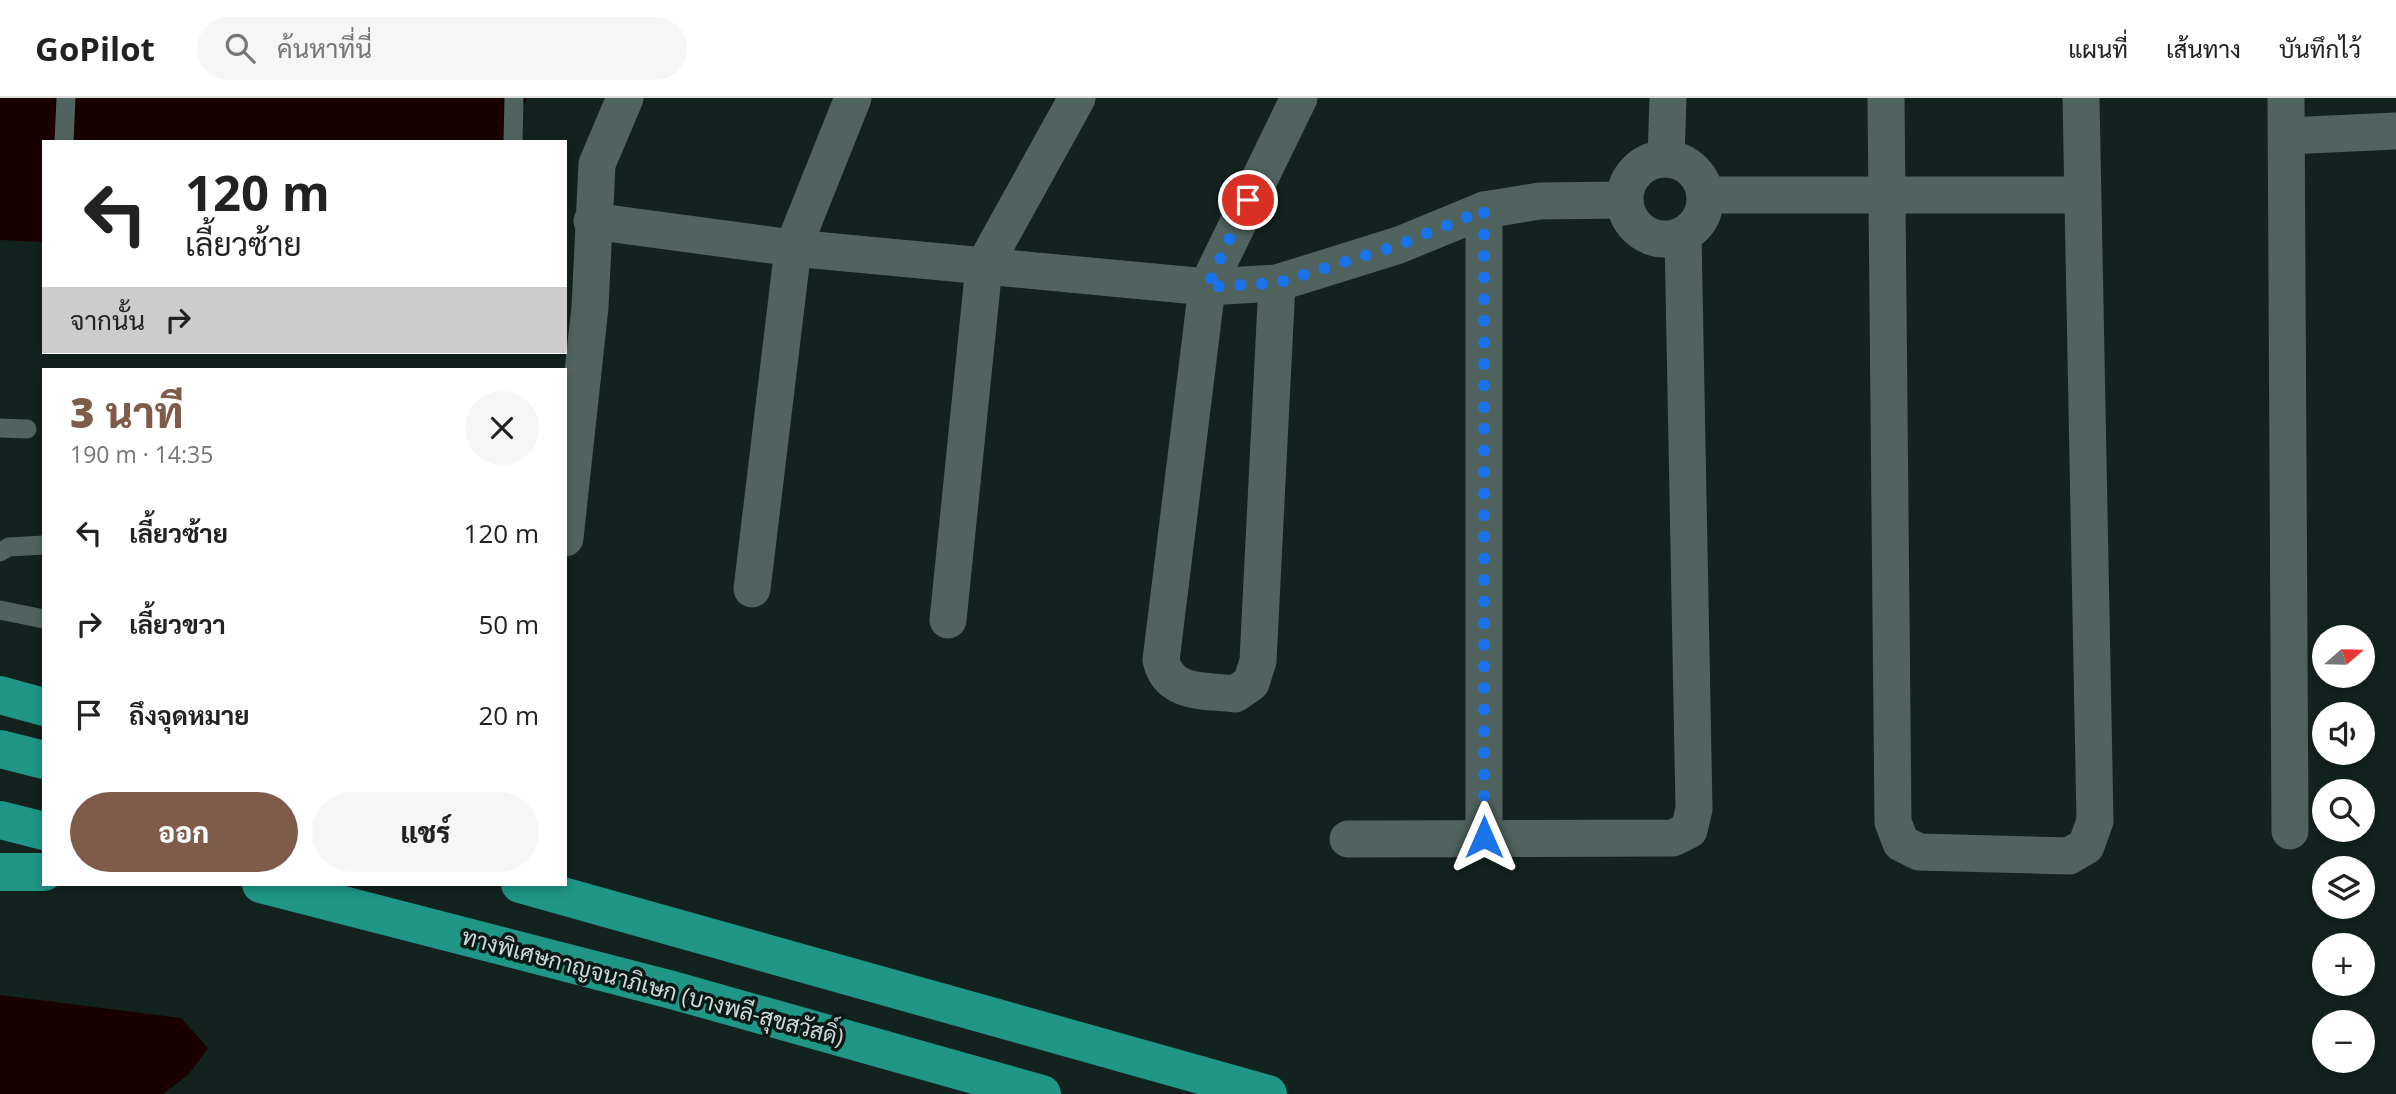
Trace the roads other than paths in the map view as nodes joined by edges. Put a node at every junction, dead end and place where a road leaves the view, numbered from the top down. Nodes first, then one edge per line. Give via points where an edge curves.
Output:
1 (66, 98) edge
2 (514, 98) edge
3 (625, 98) edge
4 (853, 98) edge
5 (1077, 98) edge
6 (1299, 98) edge
7 (1668, 98) edge
8 (1886, 98) edge
9 (2081, 98) edge
10 (2286, 98) edge
11 (2396, 131) edge
12 (2287, 136) junction
13 (65, 140) edge
14 (513, 140) edge
15 (1666, 158) junction
16 (1705, 195) junction
17 (2081, 195) junction
18 (1887, 198) junction
19 (1624, 200) junction
20 (1484, 210) junction
21 (592, 221) junction
22 (1683, 235) junction
23 (793, 248) junction
24 (984, 266) junction
25 (1277, 283) junction
26 (1207, 287) junction
27 (0, 428) edge
28 (27, 429) dead end
29 (567, 520) edge
30 (42, 545) edge
31 (0, 552) edge
32 (752, 589) dead end
33 (0, 610) edge
34 (42, 619) edge
35 (948, 620) dead end
36 (0, 695) edge
37 (42, 706) edge
38 (0, 749) edge
39 (42, 760) edge
40 (0, 820) edge
41 (42, 830) edge
42 (2290, 831) dead end
43 (1484, 837) junction
44 (1348, 839) dead end
45 (0, 872) edge
46 (42, 872) edge
47 (567, 873) edge
48 (269, 886) edge
49 (527, 886) edge
50 (699, 932) junction
51 (1042, 1094) edge
52 (1268, 1094) edge

1 - 13 lane
2 - 14 lane
3 - 21 street via 597,164
4 - 23 street
5 - 24 street
6 - 26 street
7 - 15 street
8 - 18 street
9 - 17 street
10 - 12 street
11 - 12 street
12 - 42 street
15 - 16 street via 1689,167
15 - 19 street via 1634,173
16 - 18 street
16 - 22 street via 1700,219
17 - 18 street
17 - 18 street via 2095,821 2086,846 2069,856 1919,852 1901,843 1892,822
19 - 20 street via 1540,201
19 - 22 street via 1630,219 1647,236 1671,239
20 - 25 street via 1399,245
20 - 43 street
21 - 23 street
21 - 29 street via 590,307
22 - 43 street via 1694,809 1689,830 1673,838
23 - 24 street
23 - 32 street
24 - 26 street
24 - 35 street
25 - 26 street
25 - 26 street via 1258,661 1251,683 1235,694 1178,687 1164,675 1161,660
27 - 28 lane
30 - 31 lane
33 - 34 lane
36 - 37 highway
38 - 39 highway
40 - 41 highway
43 - 44 street
45 - 46 highway
47 - 50 highway
48 - 51 highway, ทางพิเศษกาญจนาภิเษก (บางพลี-สุขสวัสดิ์) via 672,990
49 - 50 highway
50 - 52 highway

